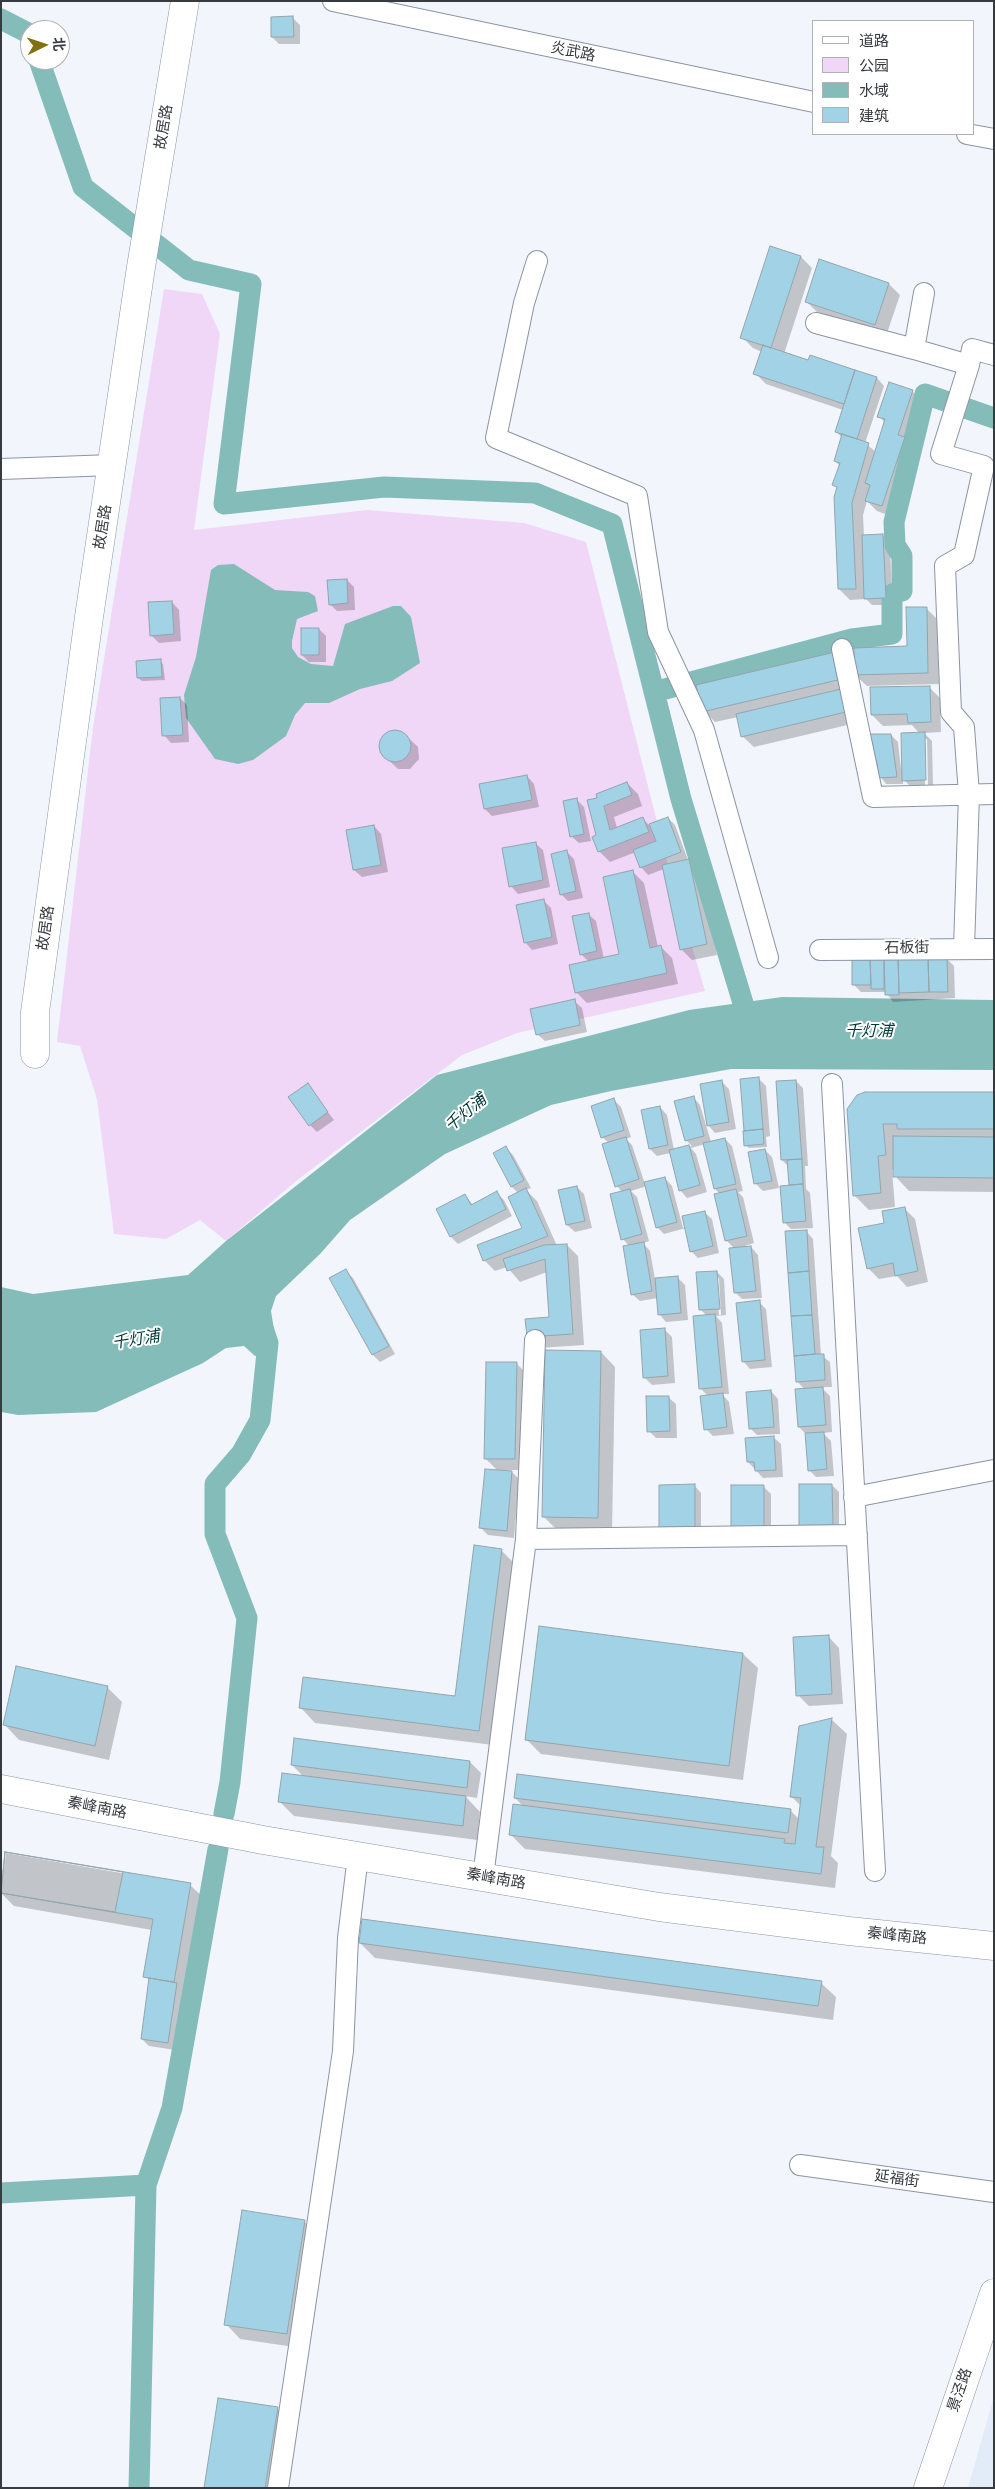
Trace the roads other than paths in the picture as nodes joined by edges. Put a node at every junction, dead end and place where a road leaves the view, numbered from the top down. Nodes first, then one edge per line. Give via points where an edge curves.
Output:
1 (185, 1) edge
2 (333, 1) edge
3 (812, 102) edge
4 (972, 135) edge
5 (994, 139) edge
6 (537, 262) dead end
7 (924, 293) dead end
8 (816, 323) dead end
9 (914, 349) junction
10 (994, 355) edge
11 (969, 365) junction
12 (113, 465) junction
13 (1, 469) edge
14 (842, 649) dead end
15 (969, 794) junction
16 (994, 794) edge
17 (964, 948) junction
18 (994, 949) edge
19 (820, 950) dead end
20 (768, 958) dead end
21 (35, 1054) dead end
22 (832, 1084) dead end
23 (535, 1340) dead end
24 (994, 1470) edge
25 (854, 1497) junction
26 (857, 1535) junction
27 (526, 1540) junction
28 (1, 1789) edge
29 (358, 1856) junction
30 (875, 1871) dead end
31 (483, 1877) junction
32 (994, 1946) edge
33 (800, 2166) dead end
34 (994, 2192) edge
35 (994, 2293) edge
36 (278, 2488) edge
37 (928, 2488) edge

1 - 12 street, 故居路
2 - 3 street, 炎武路
4 - 5 street
6 - 20 street via 524,303 496,438 637,496 658,632 704,730
7 - 9 street
8 - 9 street
9 - 11 street
10 - 11 street via 972,349
11 - 15 street via 941,454 984,466 964,555 945,566 952,712 964,727
12 - 13 street
12 - 21 street, 故居路 via 36,1002
14 - 15 street via 873,797
15 - 16 street
15 - 17 street
17 - 18 street, 石板街
17 - 19 street, 石板街
22 - 25 street
23 - 27 street
24 - 25 street
25 - 26 street
26 - 27 street
26 - 30 street
27 - 31 street
28 - 29 street, 秦峰南路
29 - 31 street, 秦峰南路
29 - 36 street via 348,1938 343,2051
31 - 32 street, 秦峰南路 via 659,1907
33 - 34 street, 延福街
35 - 37 street, 景泾路

